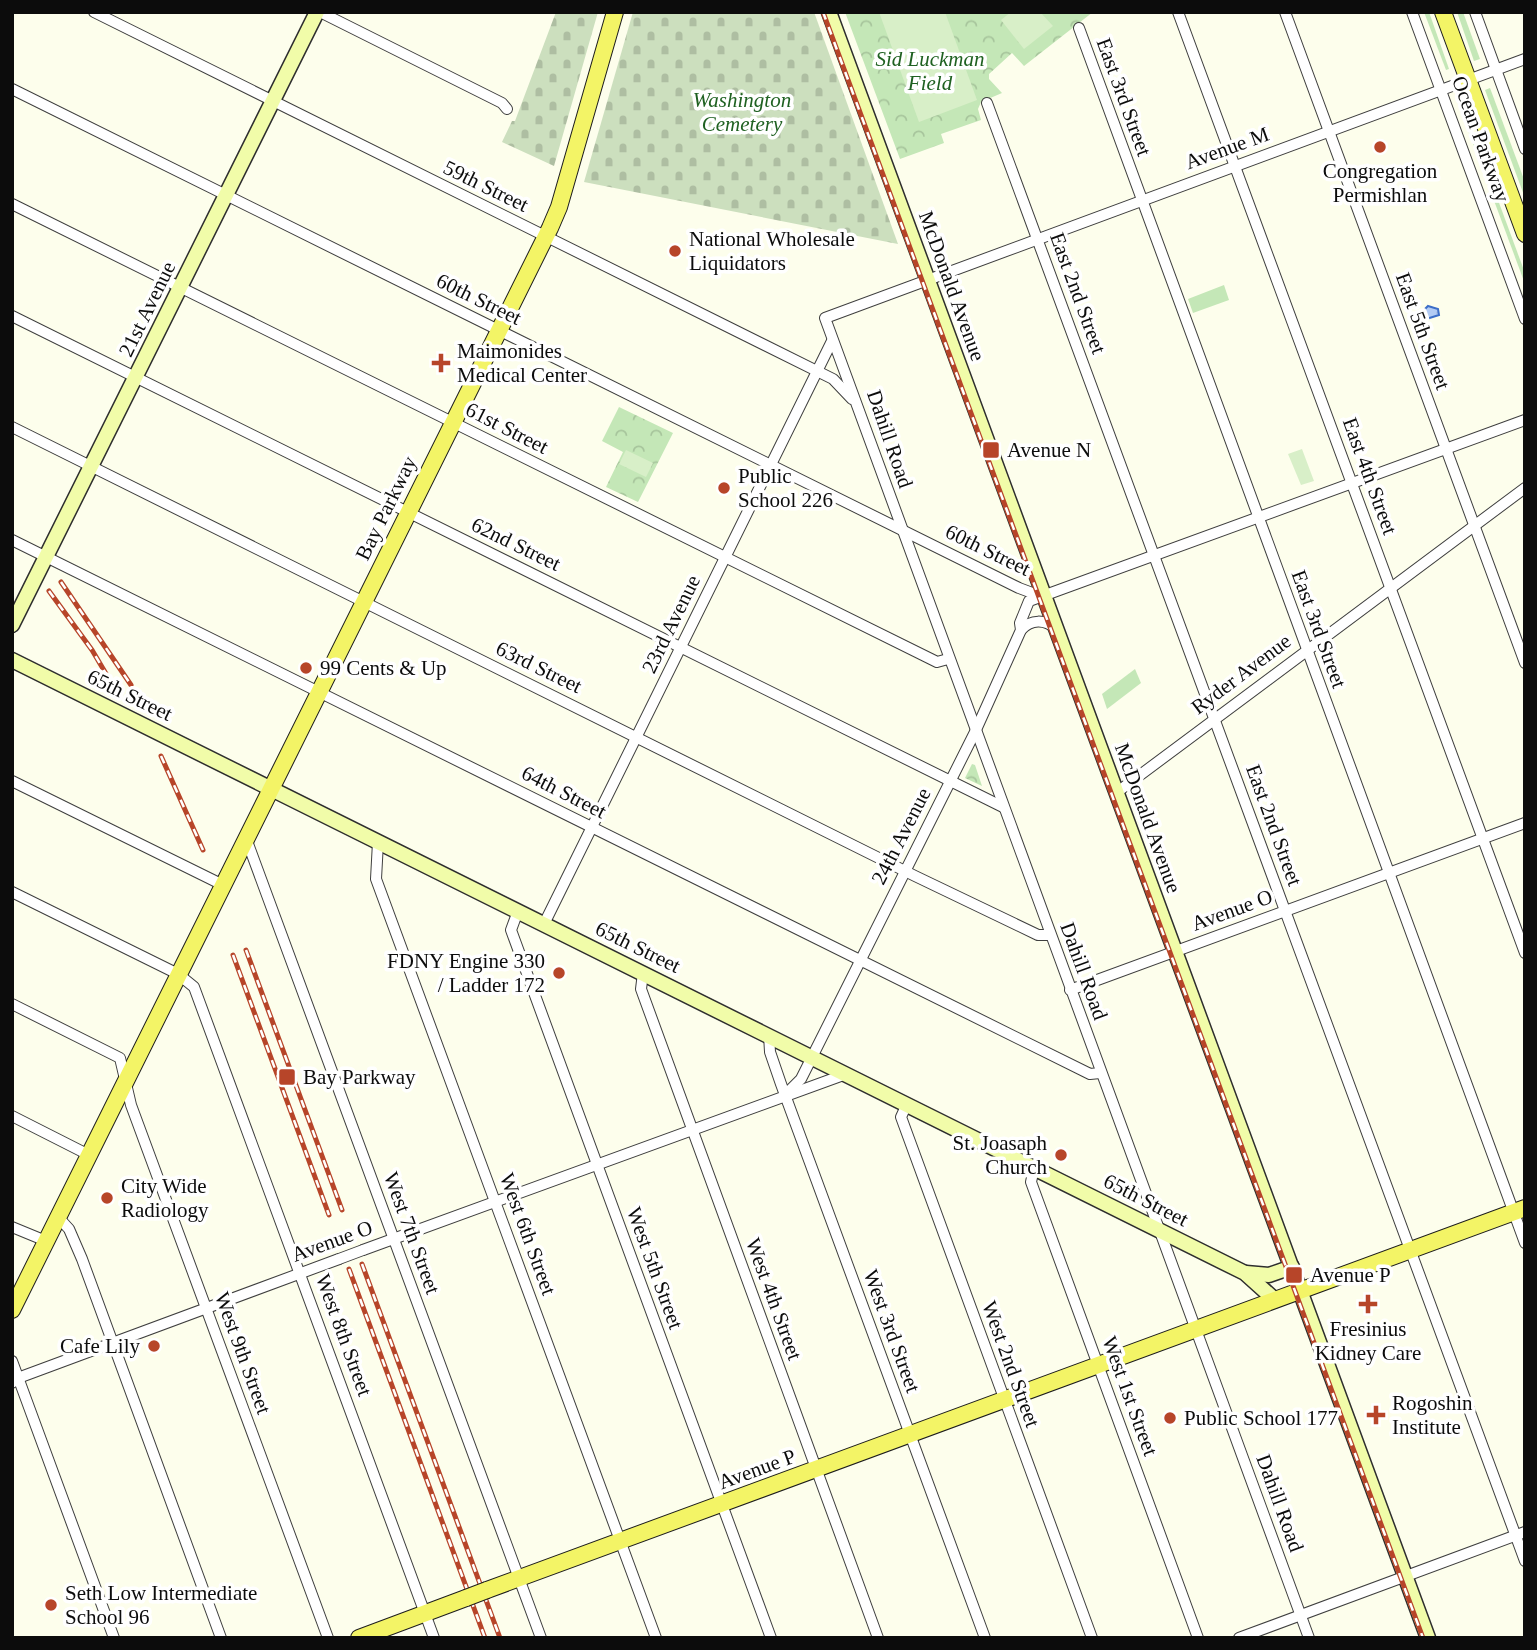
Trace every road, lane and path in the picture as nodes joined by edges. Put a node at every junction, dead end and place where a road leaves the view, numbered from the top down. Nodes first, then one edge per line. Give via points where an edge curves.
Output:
1 (94, 12) edge
2 (318, 12) edge
3 (615, 12) edge
4 (829, 12) edge
5 (1178, 12) edge
6 (1284, 12) edge
7 (1412, 12) edge
8 (1443, 12) edge
9 (1475, 12) edge
10 (1079, 28) dead end
11 (1525, 59) edge
12 (1495, 69) junction
13 (1468, 80) junction
14 (12, 89) edge
15 (1440, 90) junction
16 (274, 102) junction
17 (987, 103) dead end
18 (507, 108) dead end
19 (1328, 131) junction
20 (1525, 149) edge
21 (1234, 166) junction
22 (227, 195) junction
23 (1141, 200) junction
24 (12, 204) edge
25 (1525, 234) edge
26 (545, 236) junction
27 (1037, 238) junction
28 (927, 280) junction
29 (181, 288) junction
30 (12, 316) edge
31 (825, 318) joint
32 (1525, 319) edge
33 (499, 330) junction
34 (832, 341) junction
35 (819, 373) junction
36 (136, 378) junction
37 (855, 402) junction
38 (1525, 421) edge
39 (453, 422) junction
40 (12, 427) edge
41 (1446, 450) junction
42 (772, 465) junction
43 (91, 466) junction
44 (1352, 484) junction
45 (1525, 488) edge
46 (408, 512) junction
47 (1258, 519) junction
48 (1474, 526) junction
49 (901, 529) junction
50 (12, 540) edge
51 (46, 557) junction
52 (1155, 557) junction
53 (725, 558) junction
54 (1390, 588) junction
55 (1043, 597) junction
56 (363, 601) junction
57 (12, 625) edge
58 (1056, 629) junction
59 (1021, 630) junction
60 (680, 648) junction
61 (1306, 649) junction
62 (948, 659) junction
63 (12, 660) edge
64 (1525, 663) edge
65 (320, 692) junction
66 (1214, 719) junction
67 (975, 732) junction
68 (636, 737) junction
69 (12, 781) edge
70 (950, 782) junction
71 (272, 789) junction
72 (1116, 793) junction
73 (1003, 807) junction
74 (1525, 822) edge
75 (592, 827) junction
76 (1482, 838) junction
77 (247, 841) junction
78 (378, 842) junction
79 (906, 871) junction
80 (1388, 873) junction
81 (225, 886) junction
82 (12, 892) edge
83 (518, 911) junction
84 (1285, 911) junction
85 (544, 924) junction
86 (1049, 935) junction
87 (1175, 951) junction
88 (1525, 953) edge
89 (861, 961) junction
90 (643, 973) junction
91 (178, 974) junction
92 (1070, 990) junction
93 (12, 1004) edge
94 (769, 1035) junction
95 (812, 1057) junction
96 (1100, 1073) junction
97 (846, 1074) junction
98 (125, 1081) junction
99 (785, 1095) junction
100 (907, 1104) junction
101 (12, 1116) edge
102 (690, 1130) junction
103 (89, 1155) junction
104 (597, 1164) junction
105 (1034, 1168) junction
106 (495, 1201) junction
107 (1519, 1210) edge
108 (58, 1217) junction
109 (12, 1227) edge
110 (1158, 1230) junction
111 (394, 1238) junction
112 (46, 1241) junction
113 (1525, 1243) edge
114 (1410, 1251) junction
115 (1292, 1267) junction
116 (300, 1273) junction
117 (1245, 1273) junction
118 (1301, 1291) junction
119 (1275, 1300) junction
120 (206, 1308) junction
121 (12, 1310) edge
122 (1196, 1330) junction
123 (112, 1343) junction
124 (12, 1361) edge
125 (1098, 1366) junction
126 (15, 1381) edge
127 (1004, 1400) junction
128 (910, 1435) junction
129 (816, 1470) junction
130 (722, 1504) junction
131 (1520, 1534) edge
132 (621, 1541) junction
133 (1525, 1560) edge
134 (1405, 1576) junction
135 (519, 1579) junction
136 (425, 1613) junction
137 (1301, 1615) junction
138 (114, 1638) edge
139 (221, 1638) edge
140 (328, 1638) edge
141 (359, 1638) edge
142 (435, 1638) edge
143 (541, 1638) edge
144 (656, 1638) edge
145 (771, 1638) edge
146 (878, 1638) edge
147 (985, 1638) edge
148 (1092, 1638) edge
149 (1198, 1638) edge
150 (1239, 1638) edge
151 (1309, 1638) edge
152 (1428, 1638) edge

1 - 16 street, 59th Street
2 - 16 main road, 21st Avenue
2 - 18 street
3 - 26 main road, Bay Parkway via 559,207
4 - 28 main road, McDonald Avenue
5 - 21 street, East 4th Street
6 - 19 street, East 5th Street
7 - 15 street, Ocean Parkway
8 - 13 main road, Ocean Parkway
9 - 12 street, Ocean Parkway
10 - 23 street, East 3rd Street
11 - 12 street, Avenue M
12 - 13 street, Avenue M
12 - 20 street, Ocean Parkway
13 - 15 street, Avenue M
13 - 25 main road, Ocean Parkway
14 - 22 street, 60th Street
15 - 19 street, Avenue M
15 - 32 street, Ocean Parkway
16 - 22 main road, 21st Avenue
16 - 26 street, 59th Street
17 - 27 street, East 2nd Street
19 - 21 street, Avenue M
19 - 41 street, East 5th Street
21 - 23 street, Avenue M
21 - 44 street, East 4th Street
22 - 29 main road, 21st Avenue
22 - 33 street, 60th Street
23 - 27 street, Avenue M
23 - 47 street, East 3rd Street
24 - 29 street, 61st Street
26 - 33 main road, Bay Parkway
26 - 35 street, 59th Street
27 - 28 street, Avenue M
27 - 52 street, East 2nd Street
28 - 31 street, Avenue M
28 - 55 main road, McDonald Avenue
29 - 36 main road, 21st Avenue
29 - 39 street, 61st Street
30 - 36 street, 62nd Street
31 - 34 street, Dahill Road
33 - 39 main road, Bay Parkway
33 - 42 street, 60th Street
34 - 35 street, 23rd Avenue
34 - 37 street, Dahill Road
35 - 37 street, 59th Street via 842,385
35 - 42 street, 23rd Avenue
36 - 43 main road, 21st Avenue
36 - 46 street, 62nd Street
37 - 49 street, Dahill Road
38 - 41 street
39 - 46 main road, Bay Parkway
39 - 53 street, 61st Street
40 - 43 street, 63rd Street
41 - 44 street
41 - 48 street, East 5th Street
42 - 49 street, 60th Street
42 - 53 street, 23rd Avenue
43 - 51 main road, 21st Avenue
43 - 56 street, 63rd Street
44 - 47 street
44 - 54 street, East 4th Street
45 - 48 street, Ryder Avenue
46 - 56 main road, Bay Parkway
46 - 60 street, 62nd Street
47 - 52 street
47 - 61 street, East 3rd Street
48 - 54 street, Ryder Avenue
48 - 64 street, East 5th Street
49 - 55 street, 60th Street
49 - 62 street, Dahill Road
50 - 51 street, 64th Street
51 - 57 main road, 21st Avenue
51 - 65 street, 64th Street
52 - 55 street
52 - 66 street, East 2nd Street
53 - 60 street, 23rd Avenue
53 - 62 street, 61st Street via 937,662
54 - 61 street, Ryder Avenue
54 - 76 street, East 4th Street
55 - 58 main road, McDonald Avenue
55 - 59 street, 24th Avenue via 1030,601
56 - 65 main road, Bay Parkway
56 - 68 street, 63rd Street
58 - 59 street via 1038,621
58 - 72 main road, McDonald Avenue
59 - 67 street, 24th Avenue
60 - 68 street, 23rd Avenue
60 - 70 street, 62nd Street
61 - 66 street, Ryder Avenue
61 - 80 street, East 3rd Street
62 - 67 street, Dahill Road
63 - 71 main road, 65th Street
65 - 71 main road, Bay Parkway
65 - 75 street, 64th Street
66 - 72 street, Ryder Avenue
66 - 84 street, East 2nd Street
67 - 70 street, 24th Avenue
67 - 73 street, Dahill Road
68 - 75 street, 23rd Avenue
68 - 79 street, 63rd Street
69 - 81 street
70 - 73 street, 62nd Street
70 - 79 street, 24th Avenue
71 - 77 main road, Bay Parkway
71 - 78 main road, 65th Street
72 - 87 main road, McDonald Avenue
73 - 86 street, Dahill Road
74 - 76 street, Avenue O
75 - 85 street, 23rd Avenue
75 - 89 street, 64th Street
76 - 80 street, Avenue O
76 - 88 street, East 4th Street
77 - 81 main road, Bay Parkway
77 - 111 street, West 7th Street
78 - 83 main road, 65th Street
78 - 106 street, West 6th Street via 376,879
79 - 86 street, 63rd Street via 1038,935
79 - 89 street, 24th Avenue
80 - 84 street, Avenue O
80 - 107 street, East 3rd Street
81 - 91 main road, Bay Parkway
82 - 91 street
83 - 85 main road, 65th Street
83 - 104 street, West 5th Street via 511,930
84 - 87 street, Avenue O
84 - 114 street, East 2nd Street
85 - 90 main road, 65th Street
86 - 92 street, Dahill Road
87 - 92 street, Avenue O
87 - 115 main road, McDonald Avenue
89 - 95 street, 24th Avenue
89 - 96 street, 64th Street via 1090,1074
90 - 94 main road, 65th Street
90 - 102 street, West 4th Street via 641,989
91 - 98 main road, Bay Parkway
91 - 116 street, West 8th Street via 194,987
92 - 96 street, Dahill Road
93 - 98 street, West 9th Street via 120,1058
94 - 95 main road, 65th Street
94 - 99 street, West 3rd Street via 769,1052
95 - 97 main road, 65th Street
95 - 99 street via 801,1079
96 - 110 street, Dahill Road
97 - 99 street, Avenue O
97 - 100 main road, 65th Street
98 - 103 main road, Bay Parkway
98 - 120 street, West 9th Street
99 - 102 street, Avenue O
99 - 128 street, West 3rd Street
100 - 105 main road, 65th Street
100 - 127 street, West 2nd Street via 901,1117
101 - 103 street
102 - 104 street, Avenue O
102 - 129 street, West 4th Street
103 - 108 main road, Bay Parkway
104 - 106 street, Avenue O
104 - 130 street, West 5th Street
105 - 110 main road, 65th Street
105 - 125 street, West 1st Street via 1031,1182
106 - 111 street, Avenue O
106 - 132 street, West 6th Street
107 - 113 street, East 3rd Street
107 - 114 main road, Avenue P
108 - 112 main road, Bay Parkway
108 - 123 street via 78,1249
109 - 112 street
110 - 117 main road, 65th Street
110 - 122 street, Dahill Road
111 - 116 street, Avenue O, bridge
111 - 135 street, West 7th Street
112 - 121 main road, Bay Parkway
114 - 118 main road, Avenue P
114 - 131 street, East 2nd Street
115 - 117 main road, 65th Street via 1269,1275
115 - 118 main road, McDonald Avenue
116 - 120 street, Avenue O
116 - 136 street, West 8th Street
117 - 119 main road, 65th Street
118 - 119 main road, Avenue P
118 - 134 main road, McDonald Avenue
119 - 122 main road, Avenue P
120 - 123 street, Avenue O
120 - 140 street, West 9th Street
122 - 125 main road, Avenue P
122 - 137 street, Dahill Road
123 - 126 street, Avenue O
123 - 139 street
124 - 126 street
125 - 127 main road, Avenue P
125 - 149 street, West 1st Street
126 - 138 street
127 - 128 main road, Avenue P
127 - 148 street, West 2nd Street
128 - 129 main road, Avenue P
128 - 147 street, West 3rd Street
129 - 130 main road, Avenue P
129 - 146 street, West 4th Street
130 - 132 main road, Avenue P
130 - 145 street, West 5th Street
131 - 133 street, East 2nd Street
131 - 134 street
132 - 135 main road, Avenue P
132 - 144 street, West 6th Street
134 - 137 street
134 - 152 main road, McDonald Avenue
135 - 136 main road, Avenue P, bridge
135 - 143 street, West 7th Street
136 - 141 main road, Avenue P
136 - 142 street, West 8th Street
137 - 150 street
137 - 151 street, Dahill Road

